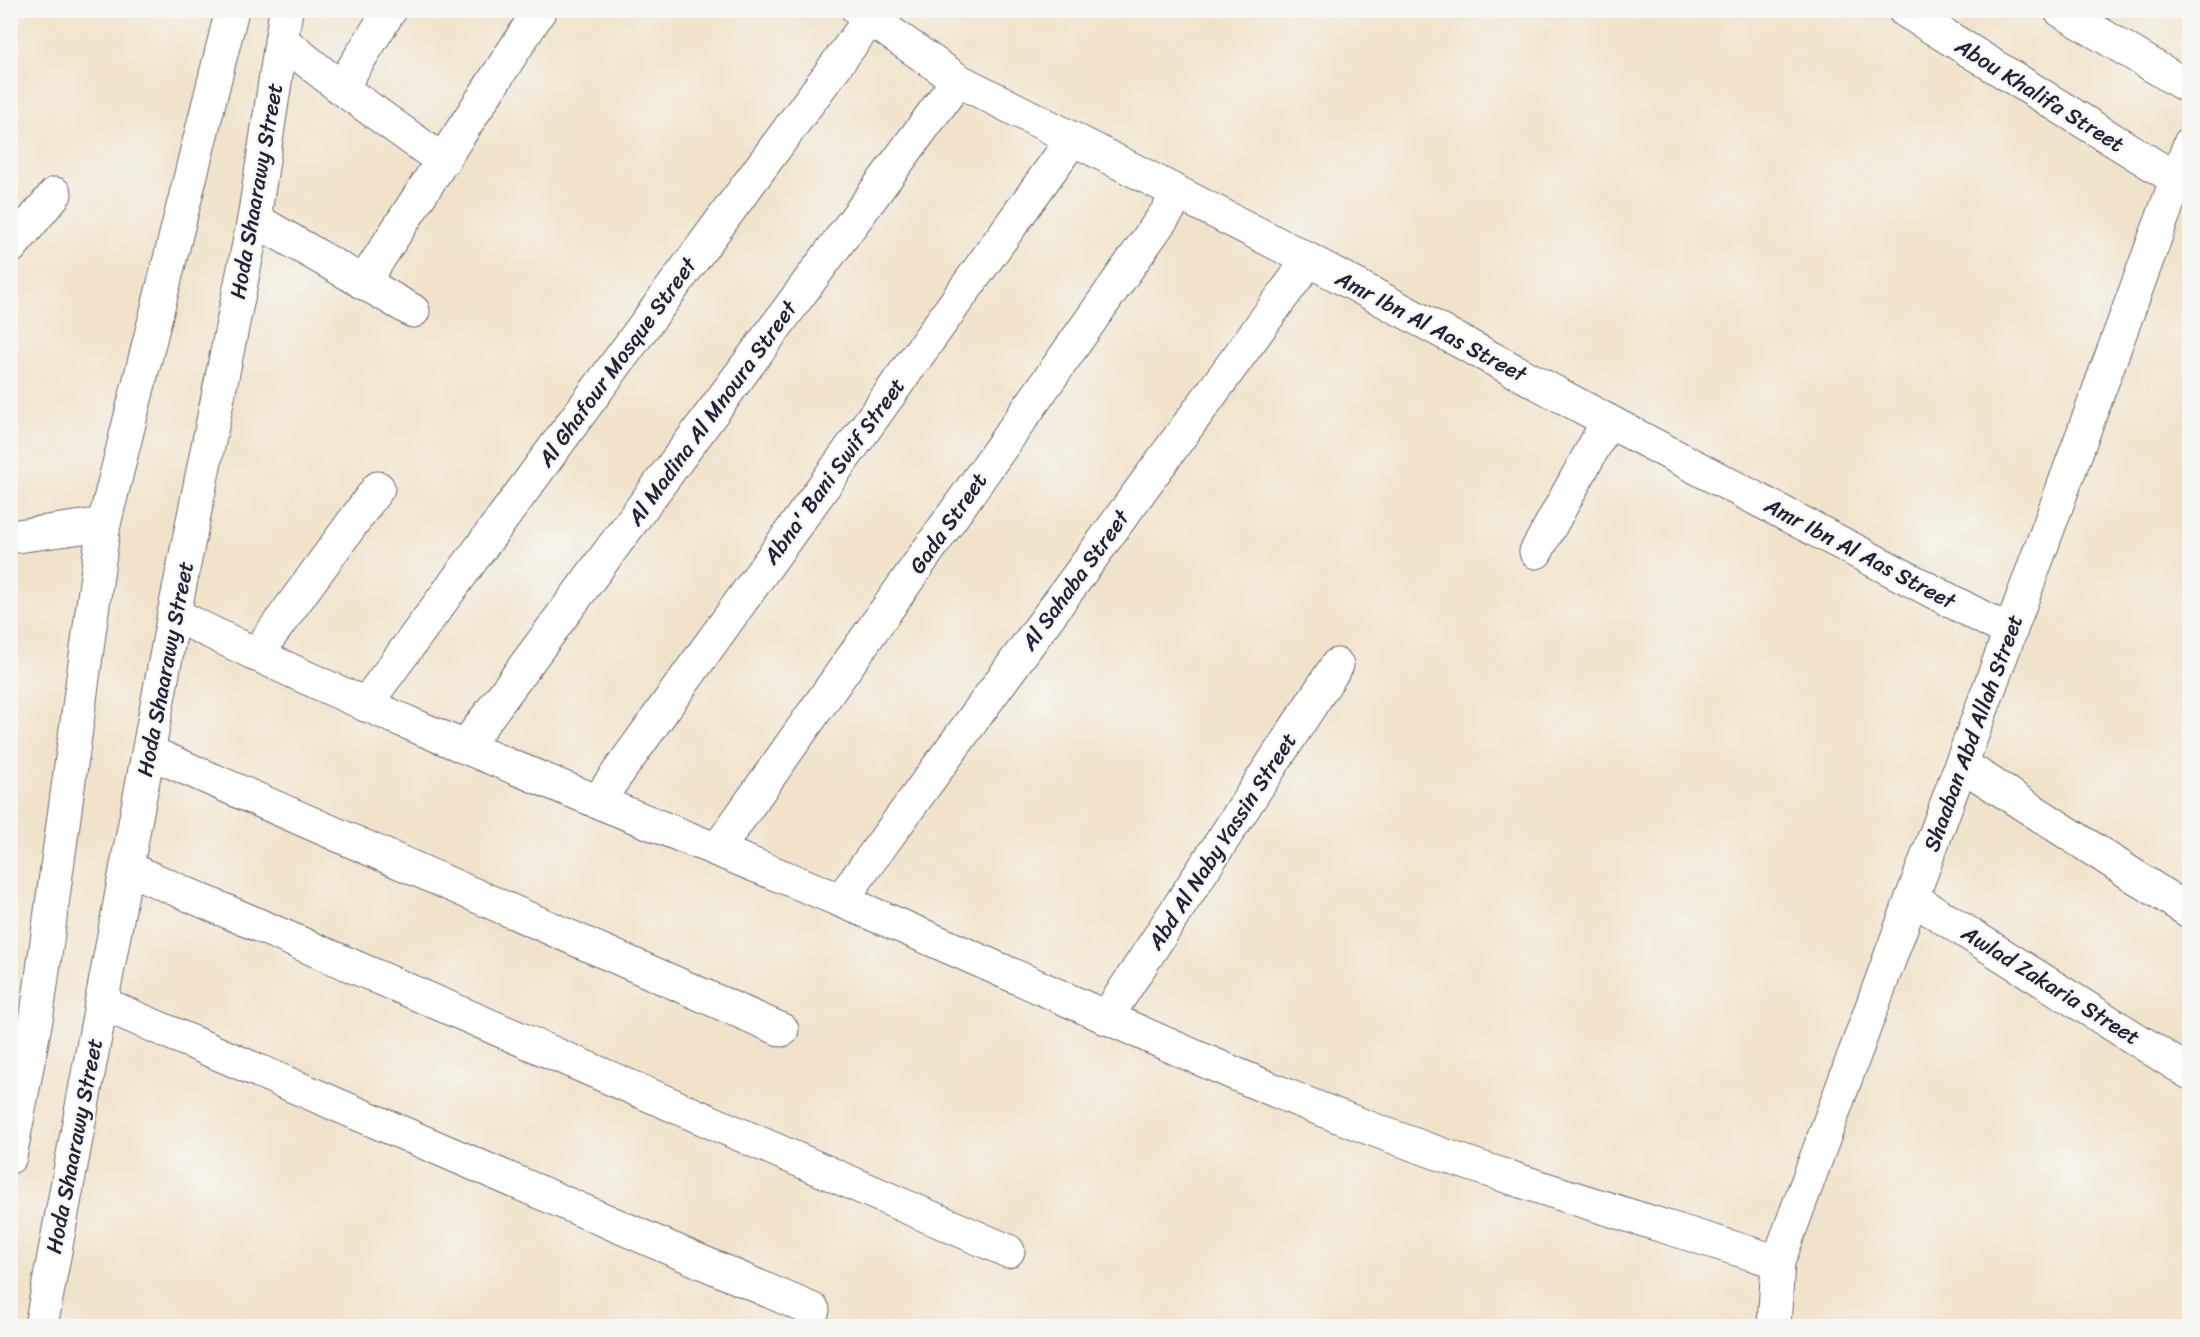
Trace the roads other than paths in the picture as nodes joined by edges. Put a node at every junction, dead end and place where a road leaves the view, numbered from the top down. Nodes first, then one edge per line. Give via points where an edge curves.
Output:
1 (232, 10) edge
2 (390, 10) edge
3 (540, 10) edge
4 (1904, 10) edge
5 (2060, 10) edge
6 (864, 14) edge
7 (284, 25) edge
8 (958, 80) junction
9 (341, 88) junction
10 (2190, 88) edge
11 (1072, 140) junction
12 (2190, 143) edge
13 (443, 161) junction
14 (2176, 179) junction
15 (55, 194) dead end
16 (1179, 195) junction
17 (254, 219) junction
18 (10, 248) edge
19 (1309, 260) junction
20 (363, 283) junction
21 (413, 311) dead end
22 (1608, 421) junction
23 (378, 488) dead end
24 (104, 524) junction
25 (10, 537) edge
26 (1536, 552) dead end
27 (174, 614) junction
28 (2010, 632) junction
29 (256, 655) junction
30 (1337, 665) dead end
31 (365, 705) junction
32 (465, 747) junction
33 (149, 752) junction
34 (1961, 764) junction
35 (597, 802) junction
36 (717, 850) junction
37 (127, 868) junction
38 (1912, 898) junction
39 (841, 900) junction
40 (2190, 912) edge
41 (101, 1003) junction
42 (1106, 1018) junction
43 (782, 1030) dead end
44 (2190, 1072) edge
45 (10, 1157) edge
46 (1008, 1251) dead end
47 (1778, 1262) junction
48 (813, 1310) dead end
49 (40, 1326) edge
50 (1774, 1326) edge

1 - 24 street
2 - 9 street
3 - 13 street
4 - 14 street, Abou Khalifa Street
5 - 10 street
6 - 8 street, Amr Ibn Al Aas Street
6 - 31 street, Al Ghafour Mosque Street
7 - 9 street
7 - 17 street, Hoda Shaarawy Street
8 - 11 street, Amr Ibn Al Aas Street
8 - 32 street, Al Madina Al Mnoura Street
9 - 13 street
11 - 16 street, Amr Ibn Al Aas Street
11 - 35 street, Abna' Bani Swif Street
12 - 14 street, Shaaban Abd Allah Street
13 - 20 street
14 - 28 street, Shaaban Abd Allah Street
15 - 18 street
16 - 19 street, Amr Ibn Al Aas Street
16 - 36 street, Gada Street
17 - 20 street
17 - 27 street, Hoda Shaarawy Street
19 - 22 street, Amr Ibn Al Aas Street
19 - 39 street, Al Sahaba Street
20 - 21 street
22 - 26 street
22 - 28 street, Amr Ibn Al Aas Street
23 - 29 street
24 - 25 street
24 - 45 street via 37,1014
27 - 29 street
27 - 33 street, Hoda Shaarawy Street
28 - 34 street, Shaaban Abd Allah Street
29 - 31 street
30 - 42 street, Abd Al Naby Yassin Street
31 - 32 street
32 - 35 street
33 - 37 street, Hoda Shaarawy Street
33 - 43 street
34 - 38 street, Shaaban Abd Allah Street
34 - 40 street
35 - 36 street
36 - 39 street
37 - 41 street, Hoda Shaarawy Street
37 - 46 street
38 - 44 street, Awlad Zakaria Street
38 - 47 street, Shaaban Abd Allah Street
39 - 42 street
41 - 48 street
41 - 49 street, Hoda Shaarawy Street
42 - 47 street via 1361,1125 1456,1160
47 - 50 street, Shaaban Abd Allah Street

